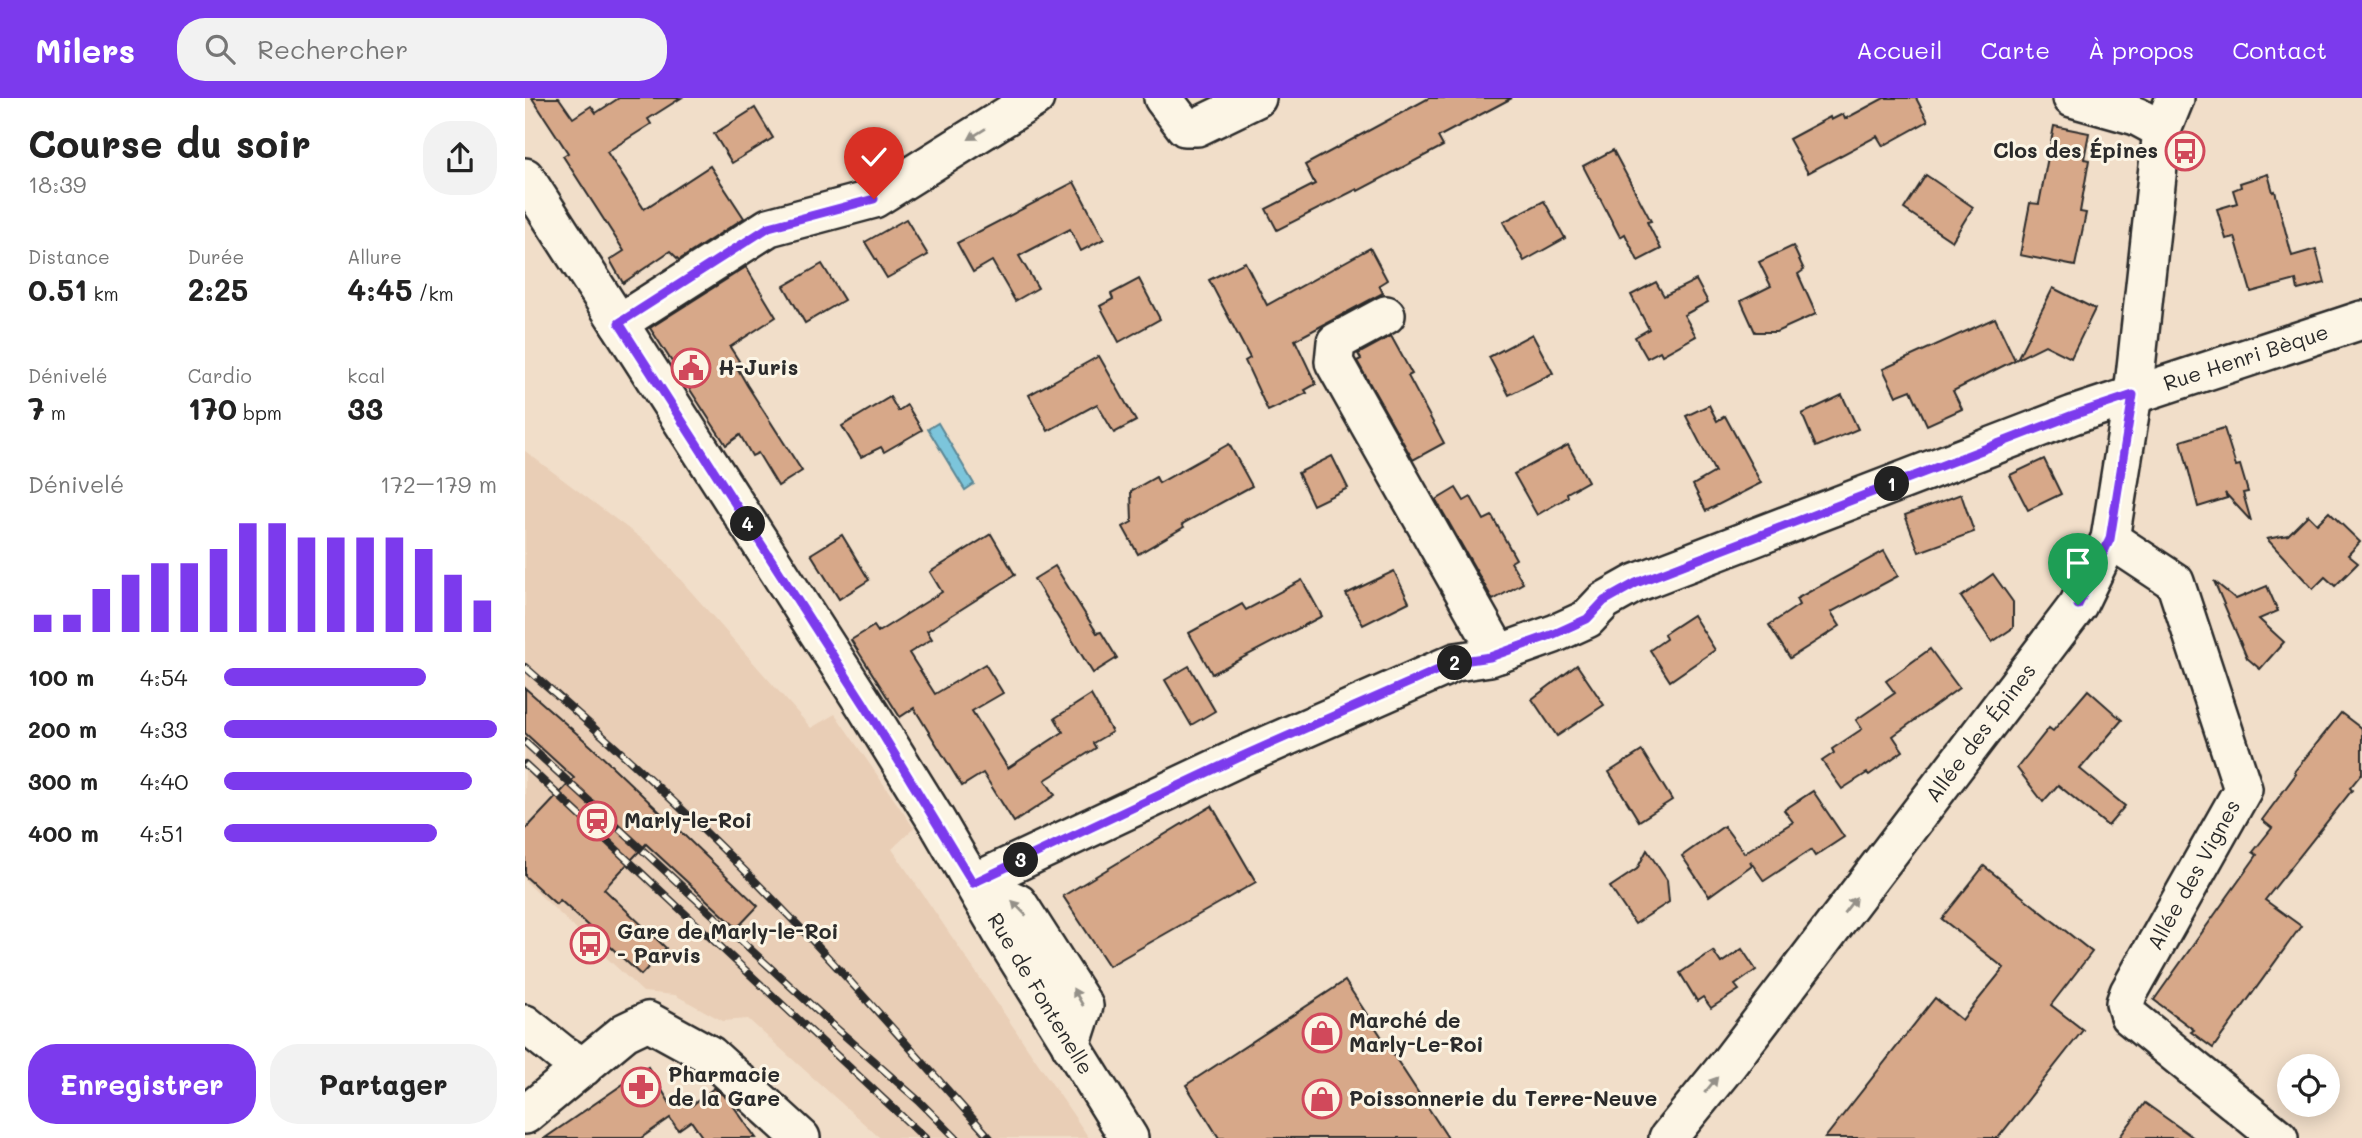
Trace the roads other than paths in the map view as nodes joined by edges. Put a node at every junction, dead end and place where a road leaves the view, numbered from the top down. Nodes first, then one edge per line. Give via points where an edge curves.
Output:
1 (1035, 98) edge
2 (1163, 98) edge
3 (1258, 98) edge
4 (2072, 98) edge
5 (2168, 114) edge
6 (525, 177) edge
7 (1386, 315) dead end
8 (2362, 320) edge
9 (619, 323) junction
10 (2133, 395) junction
11 (2110, 539) junction
12 (1499, 654) junction
13 (973, 883) junction
14 (525, 1024) edge
15 (584, 1067) junction
16 (525, 1115) edge
17 (801, 1138) edge
18 (1129, 1138) edge
19 (1668, 1138) edge
20 (2279, 1138) edge

1 -> 9 street via 874,199 769,227
2 - 3 street via 1185,127 1196,127
4 - 5 street via 2136,116
5 - 10 street, Allée des Épines
6 - 9 street, Rue de Fontenelle
7 - 12 street via 1336,342 1334,362
8 - 10 street, Rue Henri Bèque
9 - 13 street, Rue de Fontenelle via 864,704
10 - 11 street, Allée des Épines
10 - 12 street, Rue Henri Bèque via 1636,583 1604,601 1587,619
19 -> 11 street, Allée des Épines via 2078,605
11 - 20 street, Allée des Vignes via 2175,582 2243,789 2125,1003 2129,1016
12 - 13 street, Rue Henri Bèque via 1456,662
13 - 18 street, Rue de Fontenelle
14 - 15 street
15 - 16 street
15 - 17 street via 625,1032 648,1021 710,1055

